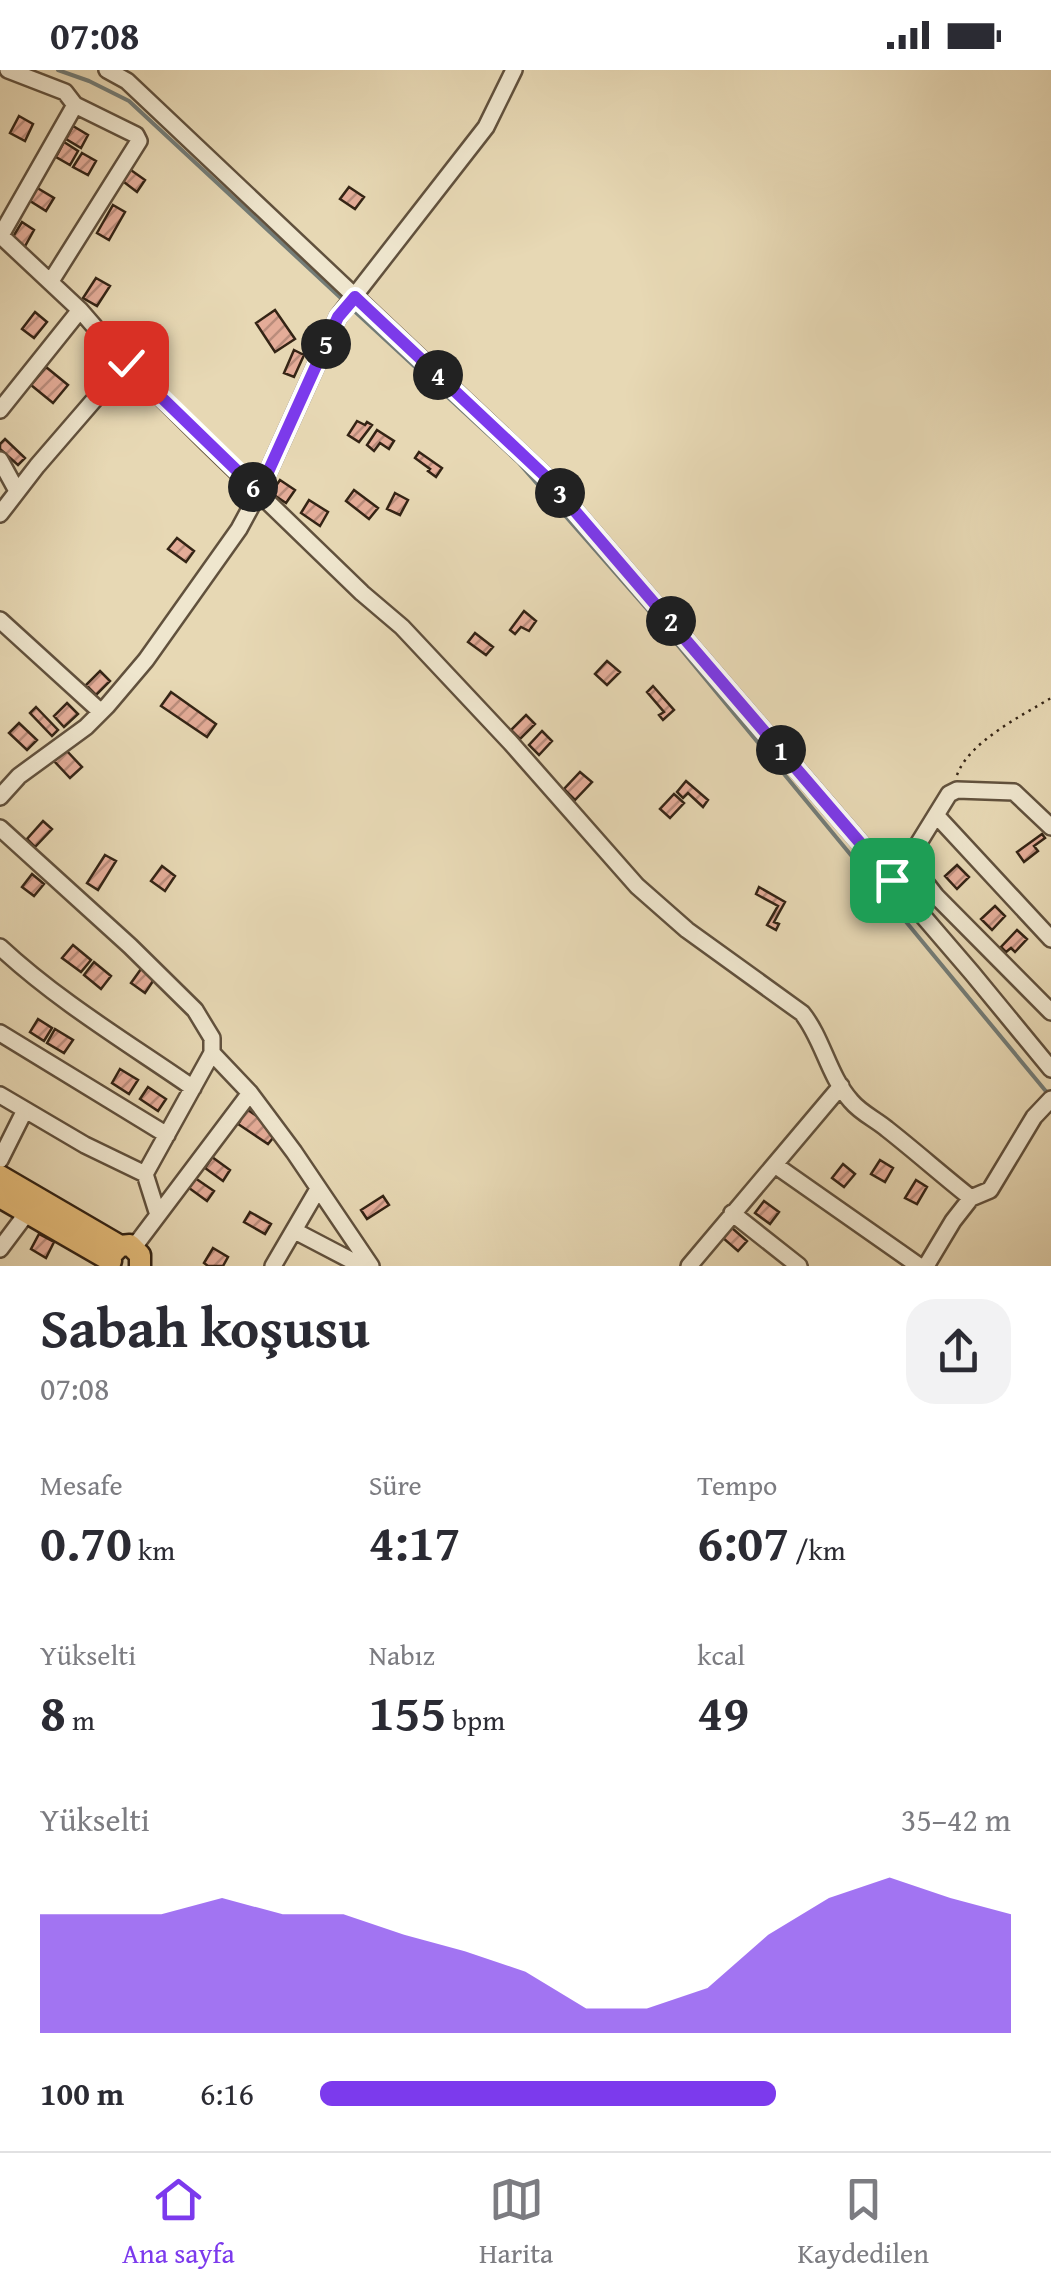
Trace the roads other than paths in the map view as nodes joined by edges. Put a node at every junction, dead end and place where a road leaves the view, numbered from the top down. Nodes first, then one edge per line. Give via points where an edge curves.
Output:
1 (107, 70) edge
2 (514, 70) edge
3 (4, 72) edge
4 (76, 105) junction
5 (0, 235) edge
6 (51, 281) junction
7 (347, 306) junction
8 (80, 310) junction
9 (126, 363) junction
10 (0, 410) edge
11 (0, 460) edge
12 (18, 491) junction
13 (259, 492) junction
14 (0, 514) edge
15 (4, 631) edge
16 (101, 712) junction
17 (0, 796) edge
18 (936, 815) junction
19 (0, 828) edge
20 (1051, 828) edge
21 (1051, 940) edge
22 (0, 947) edge
23 (1051, 1012) edge
24 (0, 1032) edge
25 (212, 1053) junction
26 (1051, 1069) edge
27 (841, 1086) junction
28 (193, 1088) junction
29 (250, 1093) junction
30 (0, 1095) edge
31 (1051, 1099) edge
32 (25, 1110) junction
33 (167, 1135) junction
34 (0, 1160) edge
35 (775, 1165) junction
36 (145, 1174) junction
37 (0, 1176) edge
38 (318, 1188) junction
39 (0, 1197) edge
40 (970, 1198) junction
41 (27, 1213) junction
42 (732, 1213) junction
43 (158, 1216) junction
44 (295, 1231) junction
45 (0, 1249) edge
46 (128, 1260) edge
47 (691, 1265) edge
48 (273, 1266) edge
49 (362, 1266) edge
50 (371, 1266) edge
51 (799, 1266) edge
52 (923, 1266) edge

1 - 7 street via 127,81
2 - 7 street via 486,127
3 - 4 street via 65,92
4 - 5 street
4 - 6 street via 139,142
5 - 6 street
6 - 8 street
7 - 13 street
7 - 26 street via 554,486
8 - 9 street
8 - 10 street
9 - 12 street
9 - 13 street
11 - 12 street
12 - 14 street
13 - 16 street via 146,660
13 - 27 street via 402,627 637,886 802,1013
15 - 16 street
16 - 17 street
18 - 20 street via 957,790 1014,792
18 - 21 street
18 - 23 street via 911,864
19 - 25 street via 196,1010 212,1038
22 - 28 street
24 - 33 street
25 - 28 street
25 - 29 street
27 - 35 street
27 - 40 street via 867,1116
28 - 33 street
29 - 38 street
29 - 43 street
30 - 32 street
31 - 40 street via 990,1190
32 - 34 street
32 - 36 street
33 - 36 street
35 - 42 street
35 - 52 street
36 - 43 street
37 - 46 main road
38 - 44 street
38 - 50 street
39 - 41 main road
40 - 52 street
41 - 45 street
41 - 46 main road
42 - 47 street
42 - 51 street
43 - 46 street
44 - 48 street
44 - 49 street

